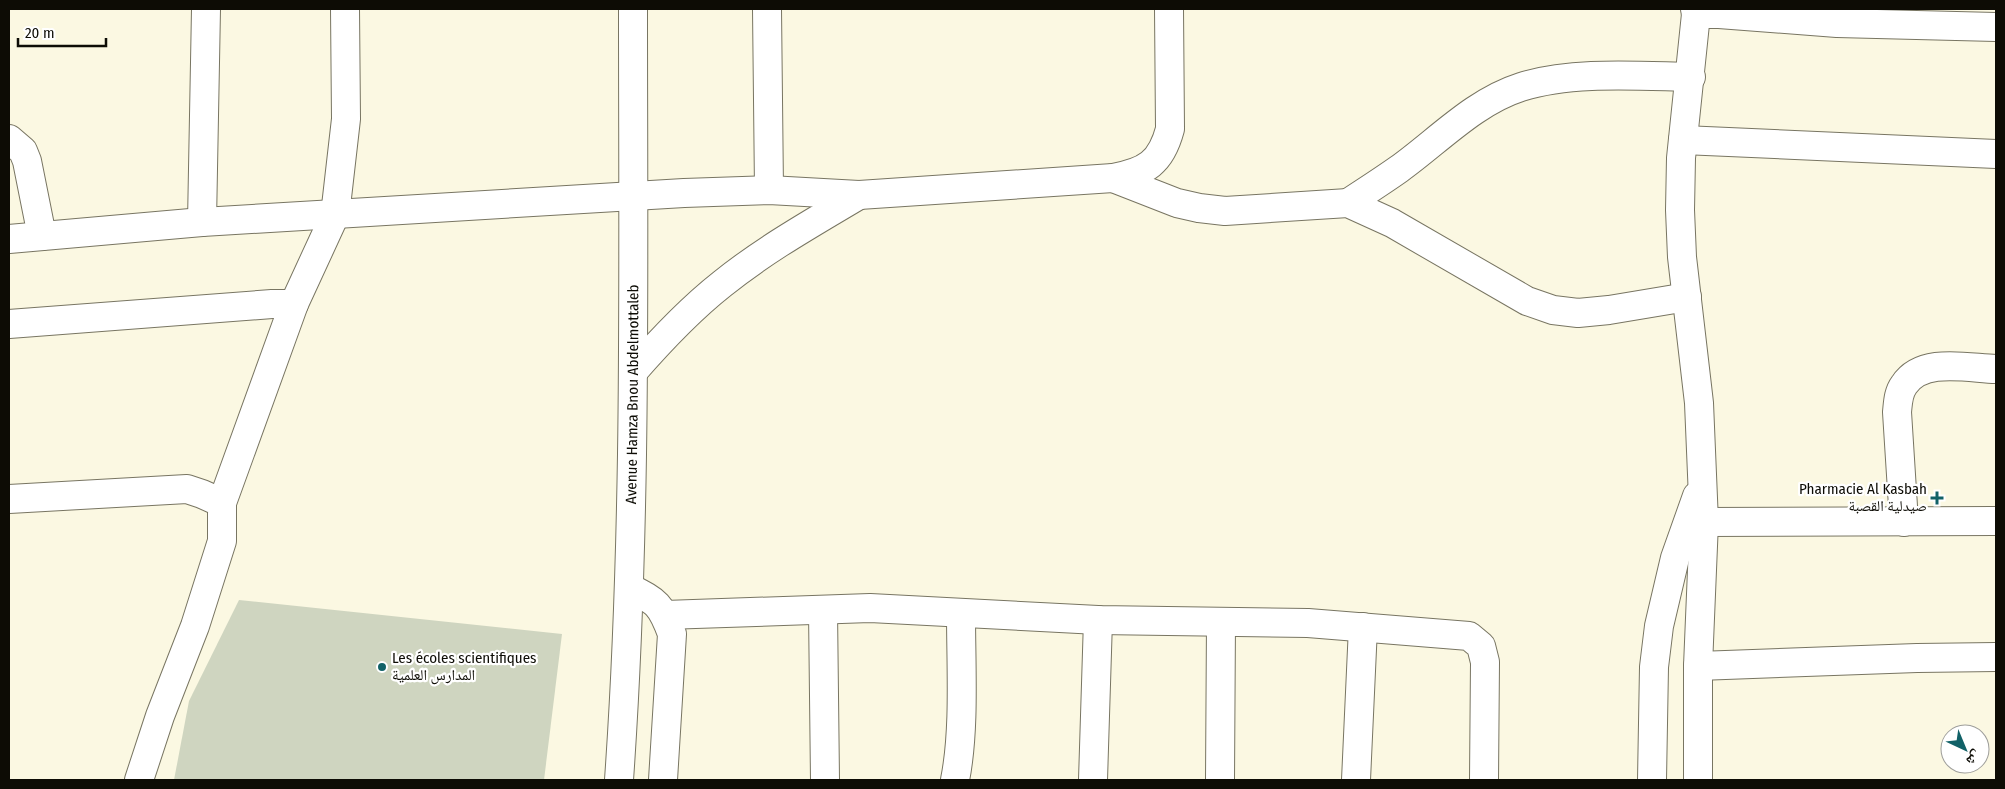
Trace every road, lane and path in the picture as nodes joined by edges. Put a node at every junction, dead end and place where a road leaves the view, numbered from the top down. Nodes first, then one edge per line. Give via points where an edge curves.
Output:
1 (206, 9) edge
2 (345, 9) edge
3 (633, 9) edge
4 (767, 9) edge
5 (1169, 9) edge
6 (1696, 11) edge
7 (1996, 27) edge
8 (1691, 77) junction
9 (9, 139) edge
10 (1683, 140) junction
11 (1996, 154) edge
12 (1113, 178) junction
13 (769, 190) junction
14 (859, 195) junction
15 (633, 197) junction
16 (1348, 203) junction
17 (335, 215) junction
18 (202, 222) junction
19 (42, 236) junction
20 (9, 239) edge
21 (1687, 297) junction
22 (294, 304) junction
23 (9, 324) edge
24 (1996, 369) edge
25 (633, 372) junction
26 (1701, 485) junction
27 (9, 498) edge
28 (222, 503) junction
29 (1996, 521) edge
30 (1704, 522) junction
31 (1904, 522) junction
32 (630, 588) junction
33 (822, 610) junction
34 (961, 614) junction
35 (665, 615) junction
36 (1098, 620) junction
37 (1221, 622) junction
38 (1363, 627) junction
39 (1996, 657) edge
40 (1698, 666) junction
41 (139, 780) edge
42 (619, 780) edge
43 (664, 780) edge
44 (825, 780) edge
45 (956, 780) edge
46 (1093, 780) edge
47 (1220, 780) edge
48 (1356, 780) edge
49 (1484, 780) edge
50 (1652, 780) edge
51 (1698, 780) edge

1 - 18 street
2 - 17 street via 346,119
3 - 15 street, Avenue Hamza Bnou Abdelmottaleb
4 - 13 street
5 - 12 street via 1170,129 1166,144 1150,166
6 - 7 street via 1837,23
6 - 8 street
8 - 10 street
8 - 16 street via 1606,75 1521,87 1495,98
9 - 19 street via 23,151 27,161
10 - 11 street
10 - 21 street via 1680,210
12 - 14 street
12 - 16 street via 1177,202 1225,211
13 - 14 street
13 - 15 street
14 - 25 street via 769,250 722,284 664,337
15 - 17 street
15 - 25 street, Avenue Hamza Bnou Abdelmottaleb
16 - 21 street via 1392,223 1527,301 1553,310 1601,310
17 - 18 street
17 - 22 street
18 - 19 street
19 - 20 street
21 - 26 street via 1699,403
22 - 23 street
22 - 28 street
24 - 31 street via 1941,366 1922,369 1904,385 1897,412
25 - 32 street, Avenue Hamza Bnou Abdelmottaleb
26 - 30 street
26 - 50 street via 1675,558 1659,626 1654,667
27 - 28 street via 187,489
28 - 41 street via 222,541
29 - 31 street
30 - 31 street
30 - 40 street
32 - 35 street via 657,603
32 - 42 street, Avenue Hamza Bnou Abdelmottaleb
33 - 34 street via 870,608
33 - 35 street
33 - 44 street
34 - 36 street
34 - 45 street
35 - 43 street via 672,634
36 - 37 street
36 - 46 street
37 - 38 street
37 - 47 street
38 - 48 street
38 - 49 street via 1469,636 1481,646 1485,662
39 - 40 street
40 - 51 street

